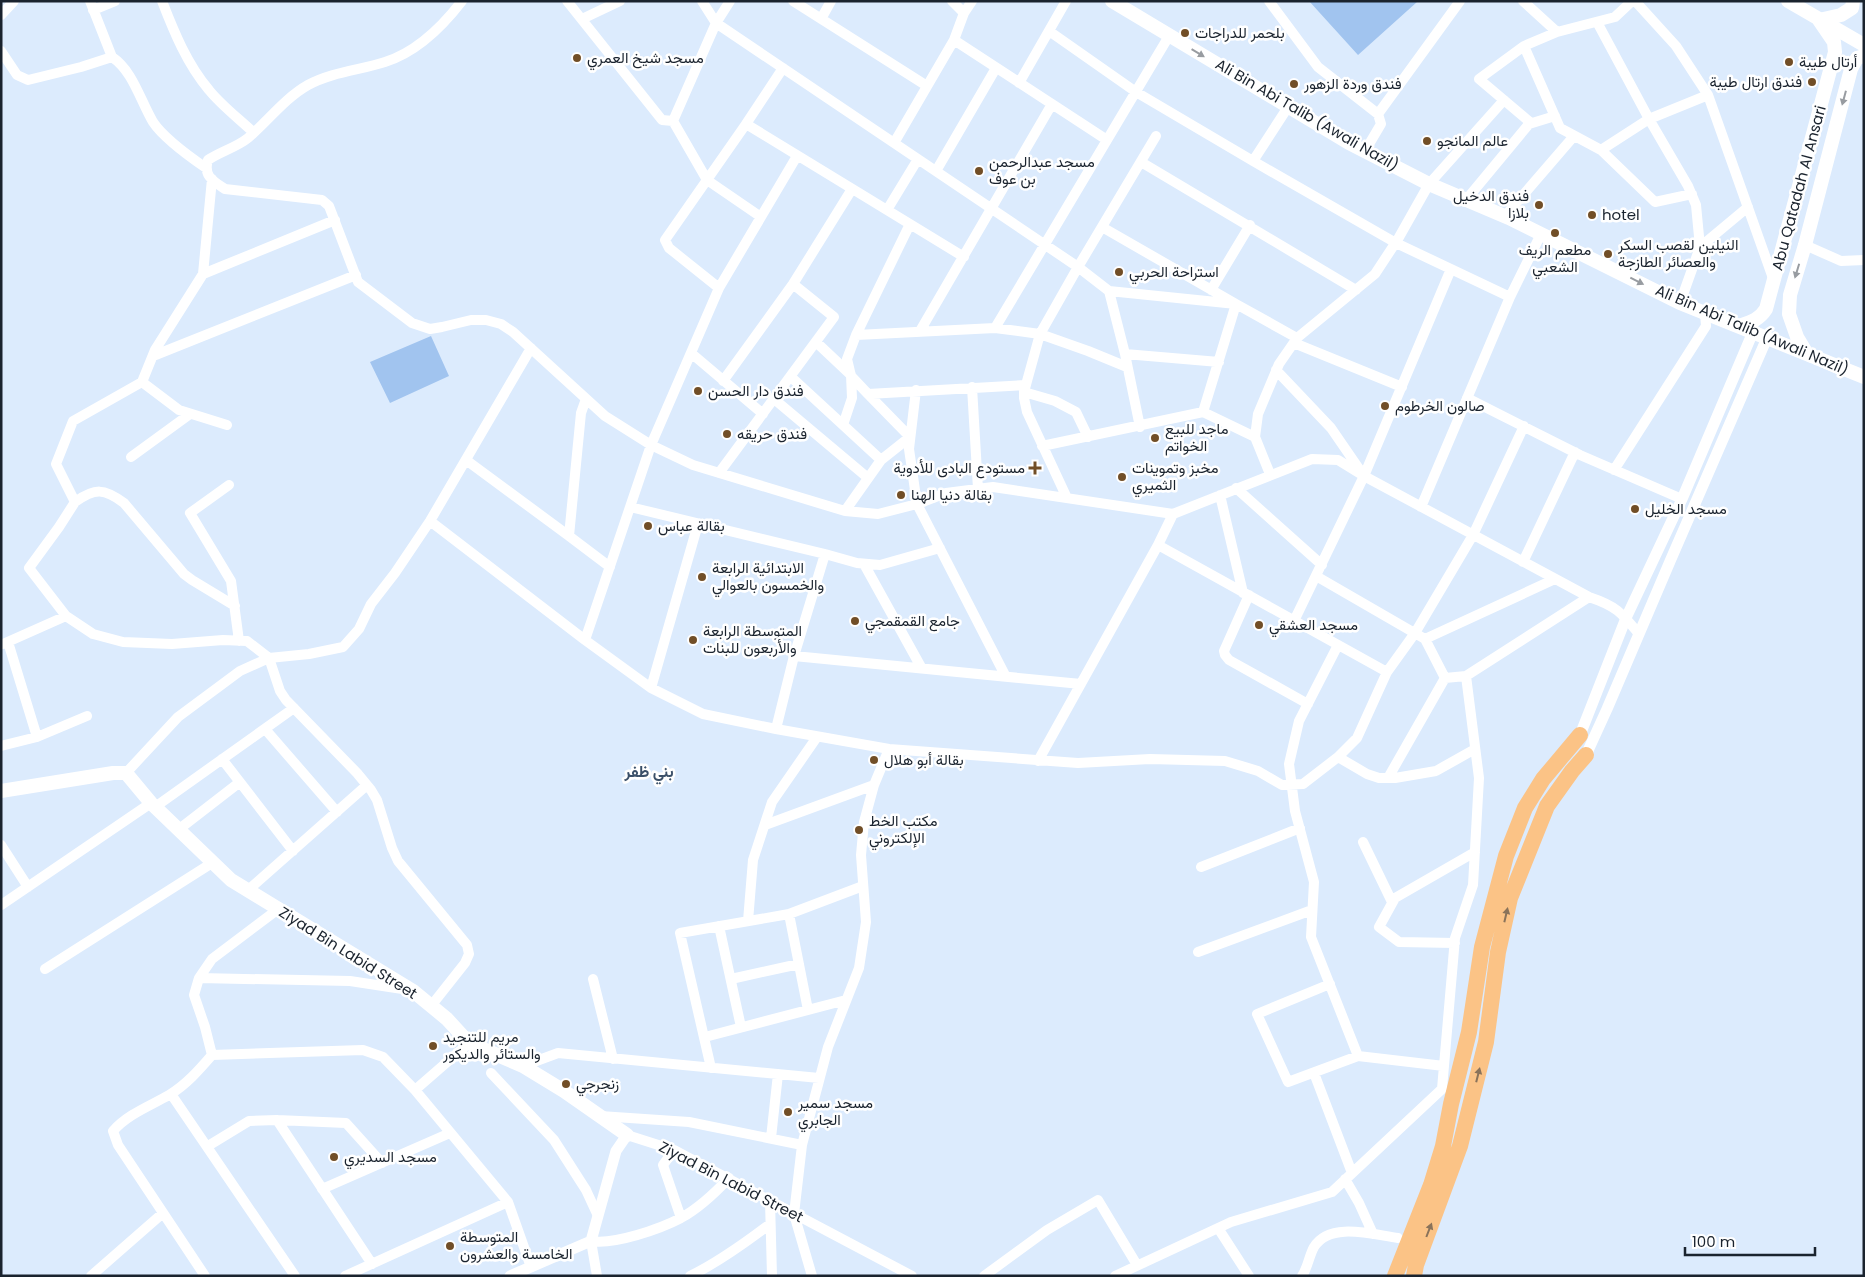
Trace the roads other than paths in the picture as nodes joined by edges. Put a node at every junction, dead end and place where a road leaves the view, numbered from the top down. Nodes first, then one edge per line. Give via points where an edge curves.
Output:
1 (14, 1) edge
2 (115, 1) edge
3 (162, 1) edge
4 (462, 1) edge
5 (567, 1) edge
6 (620, 1) edge
7 (702, 1) edge
8 (730, 1) edge
9 (793, 1) edge
10 (831, 1) edge
11 (952, 1) edge
12 (972, 1) edge
13 (1066, 1) edge
14 (1112, 1) edge
15 (1269, 1) edge
16 (1460, 1) edge
17 (1523, 1) edge
18 (1634, 1) edge
19 (1788, 1) edge
20 (1853, 1) edge
21 (92, 6) edge
22 (964, 12) junction
23 (1, 15) edge
24 (582, 19) junction
25 (821, 19) junction
26 (1819, 20) junction
27 (1597, 22) junction
28 (716, 23) junction
29 (1049, 31) junction
30 (1557, 32) junction
31 (1169, 36) junction
32 (954, 40) junction
33 (1864, 45) edge
34 (1524, 46) junction
35 (1, 51) edge
36 (1864, 56) edge
37 (112, 57) junction
38 (783, 68) junction
39 (996, 68) junction
40 (1019, 83) junction
41 (927, 86) junction
42 (1136, 92) junction
43 (1708, 95) junction
44 (1504, 100) junction
45 (1052, 104) junction
46 (1288, 107) junction
47 (1378, 114) junction
48 (1555, 116) junction
49 (1649, 119) junction
50 (673, 121) junction
51 (1532, 123) junction
52 (746, 124) junction
53 (253, 132) junction
54 (1156, 136) dead end
55 (1574, 136) junction
56 (1107, 140) junction
57 (894, 142) junction
58 (1601, 150) junction
59 (1365, 151) junction
60 (797, 156) junction
61 (918, 159) junction
62 (1253, 161) junction
63 (1141, 162) junction
64 (206, 168) junction
65 (936, 171) junction
66 (212, 179) junction
67 (707, 180) junction
68 (1429, 184) junction
69 (852, 189) junction
70 (1692, 194) junction
71 (1466, 200) junction
72 (1748, 206) junction
73 (992, 209) junction
74 (887, 210) junction
75 (1505, 216) junction
76 (761, 217) junction
77 (335, 220) junction
78 (910, 224) junction
79 (1250, 225) junction
80 (1102, 227) junction
81 (1540, 234) junction
82 (1396, 243) junction
83 (1045, 244) junction
84 (1805, 245) junction
85 (1700, 247) junction
86 (964, 257) junction
87 (1862, 261) edge
88 (1078, 267) junction
89 (1450, 269) junction
90 (203, 274) junction
91 (356, 276) junction
92 (1774, 282) junction
93 (793, 284) junction
94 (719, 288) junction
95 (1211, 290) junction
96 (1356, 290) junction
97 (1109, 292) junction
98 (1510, 297) junction
99 (1680, 303) junction
100 (1236, 304) junction
101 (1706, 313) junction
102 (1739, 326) junction
103 (995, 328) junction
104 (920, 332) junction
105 (1753, 332) junction
106 (1040, 334) junction
107 (856, 336) junction
108 (1767, 338) junction
109 (1295, 340) junction
110 (816, 342) junction
111 (531, 348) junction
112 (690, 353) junction
113 (1807, 353) junction
114 (1125, 354) junction
115 (153, 356) junction
116 (1219, 362) junction
117 (1127, 367) junction
118 (1276, 370) junction
119 (1864, 370) edge
120 (851, 375) junction
121 (791, 377) junction
122 (1864, 377) edge
123 (142, 382) junction
124 (723, 382) junction
125 (972, 387) junction
126 (1402, 387) junction
127 (1025, 388) junction
128 (916, 390) junction
129 (868, 394) junction
130 (1467, 398) junction
131 (586, 399) junction
132 (774, 399) junction
133 (1203, 412) junction
134 (190, 414) junction
135 (763, 414) junction
136 (227, 425) dead end
137 (844, 426) junction
138 (1140, 426) junction
139 (1524, 426) junction
140 (910, 437) junction
141 (1088, 437) junction
142 (1255, 437) junction
143 (651, 445) junction
144 (1042, 446) junction
145 (1575, 452) junction
146 (131, 457) dead end
147 (466, 460) junction
148 (881, 460) junction
149 (1614, 470) junction
150 (719, 473) junction
151 (1270, 474) junction
152 (1364, 476) junction
153 (868, 478) junction
154 (229, 485) dead end
155 (1236, 488) junction
156 (978, 489) junction
157 (1220, 495) junction
158 (1066, 498) junction
159 (1682, 499) junction
160 (75, 502) junction
161 (917, 504) junction
162 (630, 507) junction
163 (1421, 507) junction
164 (845, 511) junction
165 (1173, 514) junction
166 (430, 521) junction
167 (698, 524) junction
168 (1473, 535) junction
169 (569, 536) junction
170 (1158, 545) junction
171 (940, 548) junction
172 (826, 554) junction
173 (1523, 562) junction
174 (864, 564) junction
175 (1322, 565) junction
176 (610, 567) junction
177 (1316, 576) junction
178 (1555, 579) junction
179 (1246, 594) junction
180 (1589, 597) junction
181 (235, 606) junction
182 (66, 616) junction
183 (1626, 618) junction
184 (1294, 621) junction
185 (1415, 633) junction
186 (1639, 634) junction
187 (1425, 639) junction
188 (585, 640) junction
189 (239, 641) junction
190 (4, 643) edge
191 (1338, 645) junction
192 (794, 656) junction
193 (269, 658) junction
194 (920, 668) junction
195 (1387, 672) junction
196 (1005, 675) junction
197 (1466, 676) junction
198 (1444, 678) junction
199 (1081, 684) junction
200 (651, 688) junction
201 (1308, 704) junction
202 (294, 708) junction
203 (87, 716) dead end
204 (265, 729) junction
205 (776, 730) junction
206 (1580, 736) joint
207 (37, 737) junction
208 (817, 737) junction
209 (1, 746) edge
210 (889, 749) junction
211 (1476, 749) junction
212 (1586, 755) joint
213 (1338, 757) junction
214 (222, 759) junction
215 (1038, 761) junction
216 (126, 773) junction
217 (1388, 778) junction
218 (240, 782) junction
219 (367, 785) junction
220 (874, 785) junction
221 (1292, 785) junction
222 (1, 791) edge
223 (153, 805) junction
224 (337, 812) junction
225 (764, 825) junction
226 (1300, 828) junction
227 (178, 830) junction
228 (1363, 842) dead end
229 (1, 845) edge
230 (293, 851) junction
231 (1475, 852) junction
232 (212, 863) junction
233 (1201, 867) dead end
234 (863, 886) junction
235 (28, 887) junction
236 (247, 891) junction
237 (1392, 902) junction
238 (1, 905) edge
239 (277, 910) junction
240 (1312, 910) junction
241 (788, 914) junction
242 (748, 921) junction
243 (719, 926) junction
244 (1455, 943) junction
245 (1198, 952) dead end
246 (798, 964) junction
247 (45, 968) dead end
248 (199, 978) junction
249 (593, 979) dead end
250 (731, 979) junction
251 (1330, 984) junction
252 (412, 991) junction
253 (846, 1000) junction
254 (431, 1006) junction
255 (808, 1010) junction
256 (741, 1027) junction
257 (705, 1037) junction
258 (469, 1044) junction
259 (212, 1055) junction
260 (1358, 1056) junction
261 (614, 1059) junction
262 (523, 1066) junction
263 (1444, 1066) junction
264 (711, 1068) junction
265 (491, 1073) dead end
266 (1314, 1073) junction
267 (778, 1074) junction
268 (820, 1078) junction
269 (415, 1090) junction
270 (171, 1094) junction
271 (600, 1116) junction
272 (277, 1120) junction
273 (450, 1134) junction
274 (627, 1135) junction
275 (771, 1138) junction
276 (802, 1145) junction
277 (208, 1146) junction
278 (674, 1150) junction
279 (382, 1163) junction
280 (1348, 1176) junction
281 (729, 1178) junction
282 (322, 1190) junction
283 (770, 1201) junction
284 (508, 1202) junction
285 (163, 1213) junction
286 (794, 1214) junction
287 (598, 1216) junction
288 (681, 1218) junction
289 (770, 1224) junction
290 (1218, 1228) junction
291 (1373, 1234) junction
292 (1398, 1238) dead end
293 (591, 1241) junction
294 (372, 1264) junction
295 (1138, 1265) junction
296 (531, 1267) junction
297 (1128, 1273) edge
298 (91, 1276) edge
299 (205, 1276) edge
300 (295, 1276) edge
301 (345, 1276) edge
302 (510, 1276) edge
303 (597, 1276) edge
304 (690, 1276) edge
305 (772, 1276) edge
306 (812, 1276) edge
307 (912, 1276) edge
308 (984, 1276) edge
309 (1115, 1276) edge
310 (1249, 1276) edge
311 (1302, 1276) edge
312 (1395, 1276) edge
313 (1414, 1276) edge

1 - 23 street
2 - 21 street
3 - 53 street via 170,22 209,90
4 - 53 street via 444,24 411,50 387,62 308,85
5 - 24 street
6 - 24 street
7 - 28 street
8 - 28 street
9 - 25 street
10 - 25 street
11 - 22 street
12 - 22 street
13 - 29 street
14 - 31 main road, Ali Bin Abi Talib (Awali Nazil)
15 - 47 street via 1318,67
16 - 47 street
17 - 30 street
18 - 27 street via 1615,17
18 - 43 street via 1676,46
19 - 26 main road
20 - 26 main road via 1852,8 1841,15
21 - 37 street
22 - 32 street
24 - 50 street via 662,120
25 - 41 street
26 - 33 main road
26 - 92 main road, Abu Qatadah Al Ansari via 1834,42 1834,52
27 - 30 street
27 - 49 street
28 - 38 street
28 - 50 street
29 - 40 street
29 - 42 street
30 - 34 street
31 - 42 street
31 -> 46 main road, Ali Bin Abi Talib (Awali Nazil)
32 - 39 street
32 - 41 street
34 - 44 street via 1479,79
34 - 48 street
35 - 37 street via 17,74 28,80
36 -> 84 main road, Abu Qatadah Al Ansari via 1858,58 1851,69
37 - 64 street via 120,63 136,88 154,123
38 - 52 street
38 - 57 street
39 - 40 street
39 - 65 street
40 - 45 street
41 - 57 street
42 - 56 street
42 - 62 street
43 - 49 street
43 - 72 street
44 - 51 street
44 - 68 street
45 - 56 street
45 - 73 street
46 - 59 main road, Ali Bin Abi Talib (Awali Nazil)
46 - 62 street
47 - 59 street via 1381,124
48 - 51 street
48 - 55 street via 1560,128
49 - 58 street
49 - 70 street
50 - 67 street
51 - 71 street
52 - 60 street
52 - 67 street
53 - 64 street via 208,160
54 - 63 street
55 - 58 street
55 - 75 street
56 - 83 street
57 - 61 street
58 - 70 street via 1655,202
59 - 68 main road, Ali Bin Abi Talib (Awali Nazil)
60 - 69 street
60 - 76 street
61 - 65 street
61 - 74 street
62 - 82 street
63 - 79 street
63 - 80 street
64 - 66 street
65 - 73 street
66 - 77 street via 225,189 322,200 329,206
66 - 90 street
67 - 76 street
67 - 94 street via 665,240 669,248
68 - 71 main road, Ali Bin Abi Talib (Awali Nazil)
68 - 82 street
69 - 74 street
69 - 93 street
70 - 85 street
71 - 75 main road, Ali Bin Abi Talib (Awali Nazil)
72 - 85 street
72 - 92 street
73 - 83 street
73 - 86 street
74 - 78 street
75 - 81 main road, Ali Bin Abi Talib (Awali Nazil)
76 - 94 street
77 - 90 street
77 - 91 street
78 - 86 street
78 - 107 street
79 - 95 street
79 - 96 street
80 - 88 street
80 - 95 street
81 - 98 street
81 -> 99 main road, Ali Bin Abi Talib (Awali Nazil)
82 - 89 street
82 - 96 street via 1375,274
83 - 88 street
83 - 103 street
84 - 87 street via 1841,261
84 -> 113 main road, Abu Qatadah Al Ansari via 1790,295 1789,314
85 - 99 street
86 - 104 street
88 - 97 street
88 - 106 street
89 - 98 street
89 - 126 street
90 - 115 street
91 - 111 street via 358,282 419,326 442,328 471,320 486,320 513,332
91 - 115 street
92 - 102 main road, Abu Qatadah Al Ansari via 1762,317
93 - 110 street via 834,317
93 - 124 street
94 - 112 street
95 - 100 street
96 - 109 street
97 - 100 street
97 - 114 street
98 - 130 street
99 - 101 main road, Ali Bin Abi Talib (Awali Nazil)
100 - 109 street
100 - 116 street
101 - 102 main road, Ali Bin Abi Talib (Awali Nazil)
101 - 149 street via 1706,326
102 - 105 main road, Ali Bin Abi Talib (Awali Nazil)
103 - 104 street
103 - 106 street
104 - 107 street
105 - 108 main road, Ali Bin Abi Talib (Awali Nazil)
105 - 159 street
106 - 117 street
106 - 127 street
107 - 120 street via 847,359
108 - 113 main road, Ali Bin Abi Talib (Awali Nazil)
108 - 186 street
109 - 118 street
109 - 126 street
110 - 120 street
110 - 121 street
111 - 131 street
111 - 147 street
112 - 124 street
112 - 143 street
113 - 119 street
113 - 122 main road, Ali Bin Abi Talib (Awali Nazil)
114 - 116 street
114 - 117 street
115 - 123 street
116 - 133 street
117 - 138 street
118 - 142 street via 1258,414
118 - 152 street via 1331,428
120 - 129 street
120 - 137 street via 852,398
121 - 132 street
121 - 137 street
123 - 134 street via 179,410
123 - 160 street via 73,421 56,464
124 - 135 street
125 - 127 street
125 - 128 street
125 - 156 street
126 - 152 street
127 - 141 street via 1076,412
127 - 144 street via 1027,412
128 - 129 street
128 - 140 street
129 - 140 street
130 - 139 street
130 - 163 street
131 - 143 street via 605,416
131 - 169 street via 581,413
132 - 135 street
132 - 153 street
133 - 138 street
133 - 142 street
134 - 136 street
134 - 146 street
135 - 150 street
137 - 148 street
138 - 141 street
139 - 145 street
139 - 168 street
140 - 148 street
140 - 161 street
141 - 144 street
142 - 151 street
143 - 150 street via 693,465
143 - 162 street
144 - 158 street
145 - 149 street
145 - 173 street
147 - 166 street
147 - 169 street
148 - 153 street
149 - 159 street
150 - 164 street
151 - 152 street via 1312,459 1338,460
151 - 155 street
152 - 163 street
152 - 175 street
153 - 164 street
154 - 181 street via 190,513 231,581
155 - 157 street
155 - 175 street
156 - 158 street via 993,486
156 - 161 street via 946,493
157 - 165 street
157 - 179 street
158 - 165 street
159 - 183 street
160 - 181 street via 96,491 113,495 124,503 184,574
160 - 182 street via 29,568
161 - 164 street via 878,514
161 - 171 street
162 - 167 street
162 - 176 street
163 - 168 street
165 - 170 street
166 - 188 street
166 - 193 street via 371,604 359,629 343,646
167 - 172 street
167 - 200 street
168 - 173 street
168 - 185 street
169 - 176 street
170 - 179 street
170 - 199 street
171 - 174 street via 880,566
171 - 196 street
172 - 174 street
172 - 192 street
173 - 178 street
174 - 194 street
175 - 177 street
176 - 188 street
177 - 184 street
177 - 185 street
178 - 180 street
178 - 187 street
179 - 184 street
179 - 201 street via 1225,655
180 - 183 street via 1609,604
180 - 197 street
181 - 189 street
182 - 189 street via 93,634 123,642
182 - 190 street
183 - 186 street
183 - 206 street
184 - 191 street
185 - 187 street
185 - 195 street
186 - 212 street
187 - 198 street
188 - 200 street
189 - 193 street via 247,641
190 - 207 street
191 - 195 street
191 - 201 street
192 - 194 street
192 - 205 street
193 - 202 street via 280,691
193 - 216 street via 240,671 178,717
194 - 196 street
195 - 213 street via 1357,738
196 - 199 street
197 - 198 street
197 - 211 street
198 - 217 street
199 - 215 street
200 - 205 street via 703,714
201 - 221 street via 1299,721 1289,764
202 - 204 street
202 - 219 street
203 - 207 street
204 - 214 street
204 - 224 street
205 - 208 street
206 - 312 highway via 1544,779 1525,808 1506,856 1482,947 1469,1032 1443,1146
207 - 209 street
208 - 210 street
208 - 225 street via 772,802
210 - 215 street
210 - 220 street
211 - 217 street via 1436,771
211 - 231 street via 1479,778
313 -> 212 highway via 1460,1146 1486,1042 1498,952 1510,898 1547,806
213 - 217 street via 1367,774
213 - 221 street via 1303,784
214 - 218 street
214 - 223 street
215 - 221 street via 1225,761 1258,771 1282,785
216 - 222 main road
216 - 223 main road, Ziyad Bin Labid Street
218 - 227 street
218 - 230 street
219 - 224 street
219 - 254 street via 377,800 398,861 467,945 470,954
220 - 225 street
220 - 234 street via 864,822
221 - 226 street
223 - 227 main road, Ziyad Bin Labid Street
223 - 235 street
224 - 230 street
225 - 242 street via 753,860
226 - 233 street
226 - 240 street via 1314,882
227 - 232 main road, Ziyad Bin Labid Street
228 - 237 street
229 - 235 street
230 - 236 street
231 - 237 street
231 - 244 street via 1473,885
232 - 236 main road, Ziyad Bin Labid Street
232 - 247 street
234 - 241 street
234 - 253 street via 866,922 859,968
235 - 238 street
236 - 239 main road, Ziyad Bin Labid Street
237 - 244 street via 1379,927 1399,942
239 - 248 street via 212,959
239 - 252 main road, Ziyad Bin Labid Street
240 - 245 street
240 - 251 street via 1311,937
241 - 242 street
241 - 246 street
242 - 243 street
243 - 250 street
243 - 257 street via 680,933
244 - 263 street
246 - 250 street
246 - 255 street
248 - 252 street via 350,981
248 - 259 street via 194,995
249 - 261 street
250 - 256 street
251 - 260 street
251 - 266 street via 1257,1014 1288,1082
252 - 254 main road, Ziyad Bin Labid Street
253 - 255 street
253 - 268 street
254 - 258 main road, Ziyad Bin Labid Street
255 - 256 street
256 - 257 street
257 - 264 street
258 - 262 main road, Ziyad Bin Labid Street
258 - 269 street
259 - 269 street via 364,1050 383,1057
259 - 270 street via 195,1075
260 - 263 street
260 - 266 street
261 - 262 street via 558,1053
261 - 264 street
262 - 271 main road, Ziyad Bin Labid Street
263 - 280 street via 1442,1089
264 - 267 street
265 - 287 street via 554,1140 586,1190
266 - 280 street
267 - 268 street
267 - 275 street
268 - 276 street
269 - 273 street
270 - 277 street
270 - 285 street via 121,1122 113,1131 118,1145
271 - 274 main road, Ziyad Bin Labid Street
271 - 275 street via 689,1122
272 - 277 street via 249,1121
272 - 279 street via 346,1122
272 - 282 street
273 - 279 street
273 - 284 street
274 - 278 street, Ziyad Bin Labid Street
274 - 287 street via 616,1152
275 - 276 street
276 - 286 street
277 - 300 street
278 - 281 street, Ziyad Bin Labid Street
278 - 288 street via 663,1165
279 - 282 street
280 - 290 street via 1332,1192
280 - 291 street
281 - 283 street, Ziyad Bin Labid Street
281 - 288 street via 712,1196
282 - 294 street
283 - 286 street, Ziyad Bin Labid Street
283 - 289 street
284 - 294 street
284 - 296 street
285 - 298 street
285 - 299 street
286 - 306 street
286 - 307 street, Ziyad Bin Labid Street
287 - 293 street
288 - 293 street via 633,1236
289 - 304 street
289 - 305 street
290 - 295 street
290 - 310 street
291 - 292 street
291 - 311 street via 1347,1231 1330,1235 1314,1247
293 - 296 street
293 - 303 street
294 - 301 street
295 - 297 street
295 - 308 street via 1098,1200 1047,1230
296 - 302 street
297 - 309 street

